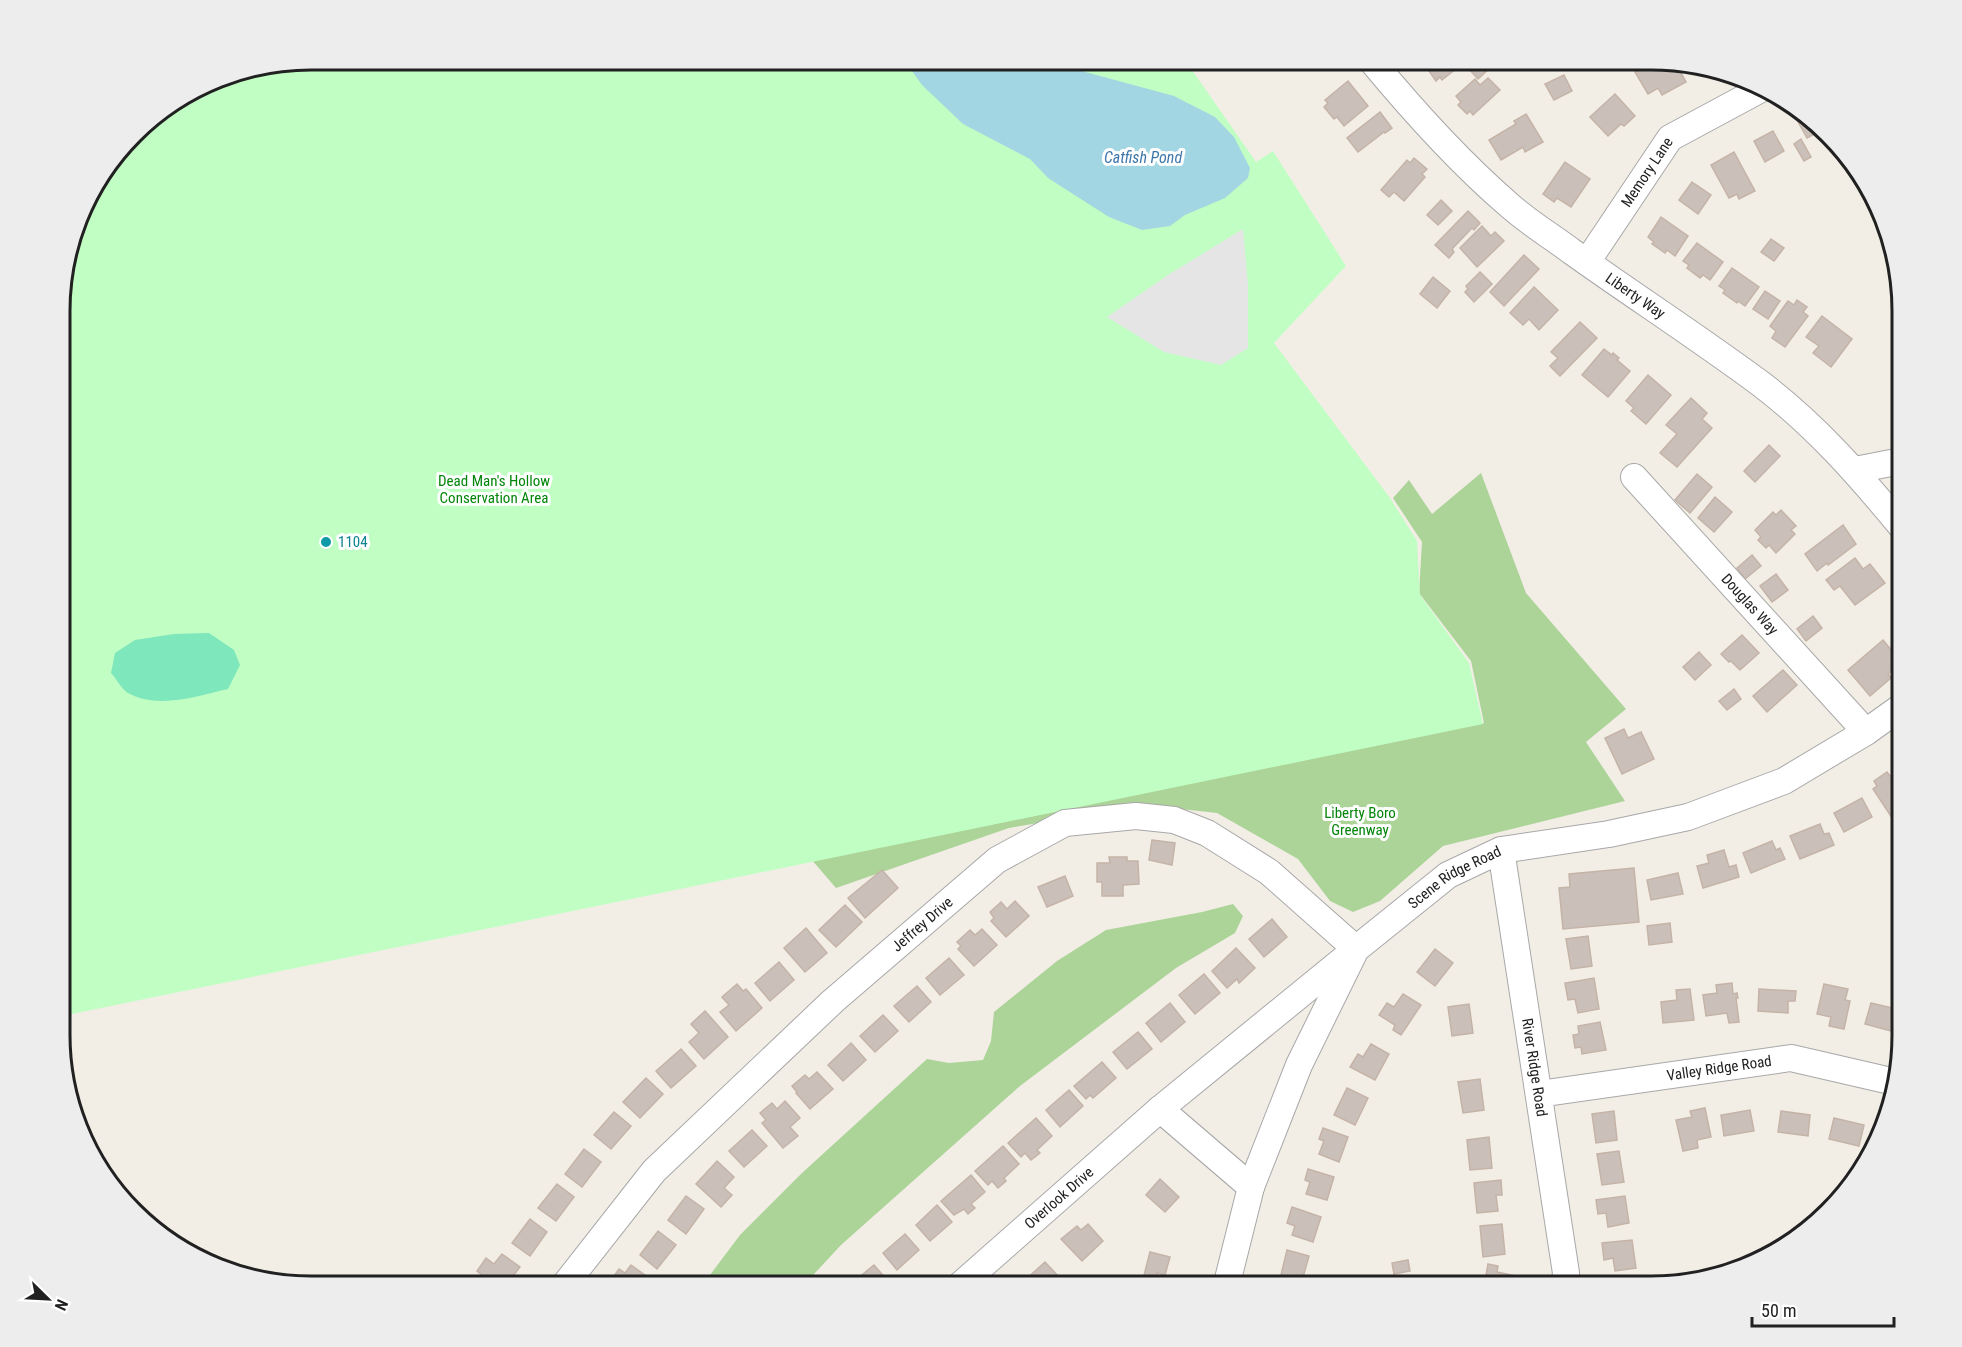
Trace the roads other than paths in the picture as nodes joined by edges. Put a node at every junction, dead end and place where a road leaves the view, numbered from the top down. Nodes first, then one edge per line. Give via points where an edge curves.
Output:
1 (1379, 70) edge
2 (1753, 93) edge
3 (1587, 262) junction
4 (1892, 463) edge
5 (1855, 470) junction
6 (1635, 477) dead end
7 (1892, 513) edge
8 (1892, 714) edge
9 (1866, 732) junction
10 (1501, 850) junction
11 (1356, 949) junction
12 (1887, 1080) edge
13 (1539, 1094) junction
14 (1160, 1109) junction
15 (1251, 1187) junction
16 (572, 1276) edge
17 (970, 1276) edge
18 (1229, 1276) edge
19 (1566, 1276) edge

1 - 3 street, Liberty Way via 1449,148 1510,207
2 - 3 street, Memory Lane via 1670,138
3 - 5 street, Liberty Way via 1762,385 1825,438
4 - 5 street
5 - 7 street, Liberty Way
6 - 9 street, Douglas Way
8 - 9 street, Scene Ridge Road
9 - 10 street, Scene Ridge Road via 1784,781 1688,817 1609,834
10 - 11 street, Scene Ridge Road via 1448,875
10 - 13 street, River Ridge Road
11 - 14 street, Overlook Drive
11 - 15 street, Scene Ridge Road via 1299,1065
11 - 16 street, Jeffrey Drive via 1269,872 1207,833 1174,819 1136,816 1065,823 997,860 833,1001 654,1171
12 - 13 street, Valley Ridge Road via 1791,1058
13 - 19 street, River Ridge Road
14 - 15 street
14 - 17 street, Overlook Drive
15 - 18 street, Scene Ridge Road

